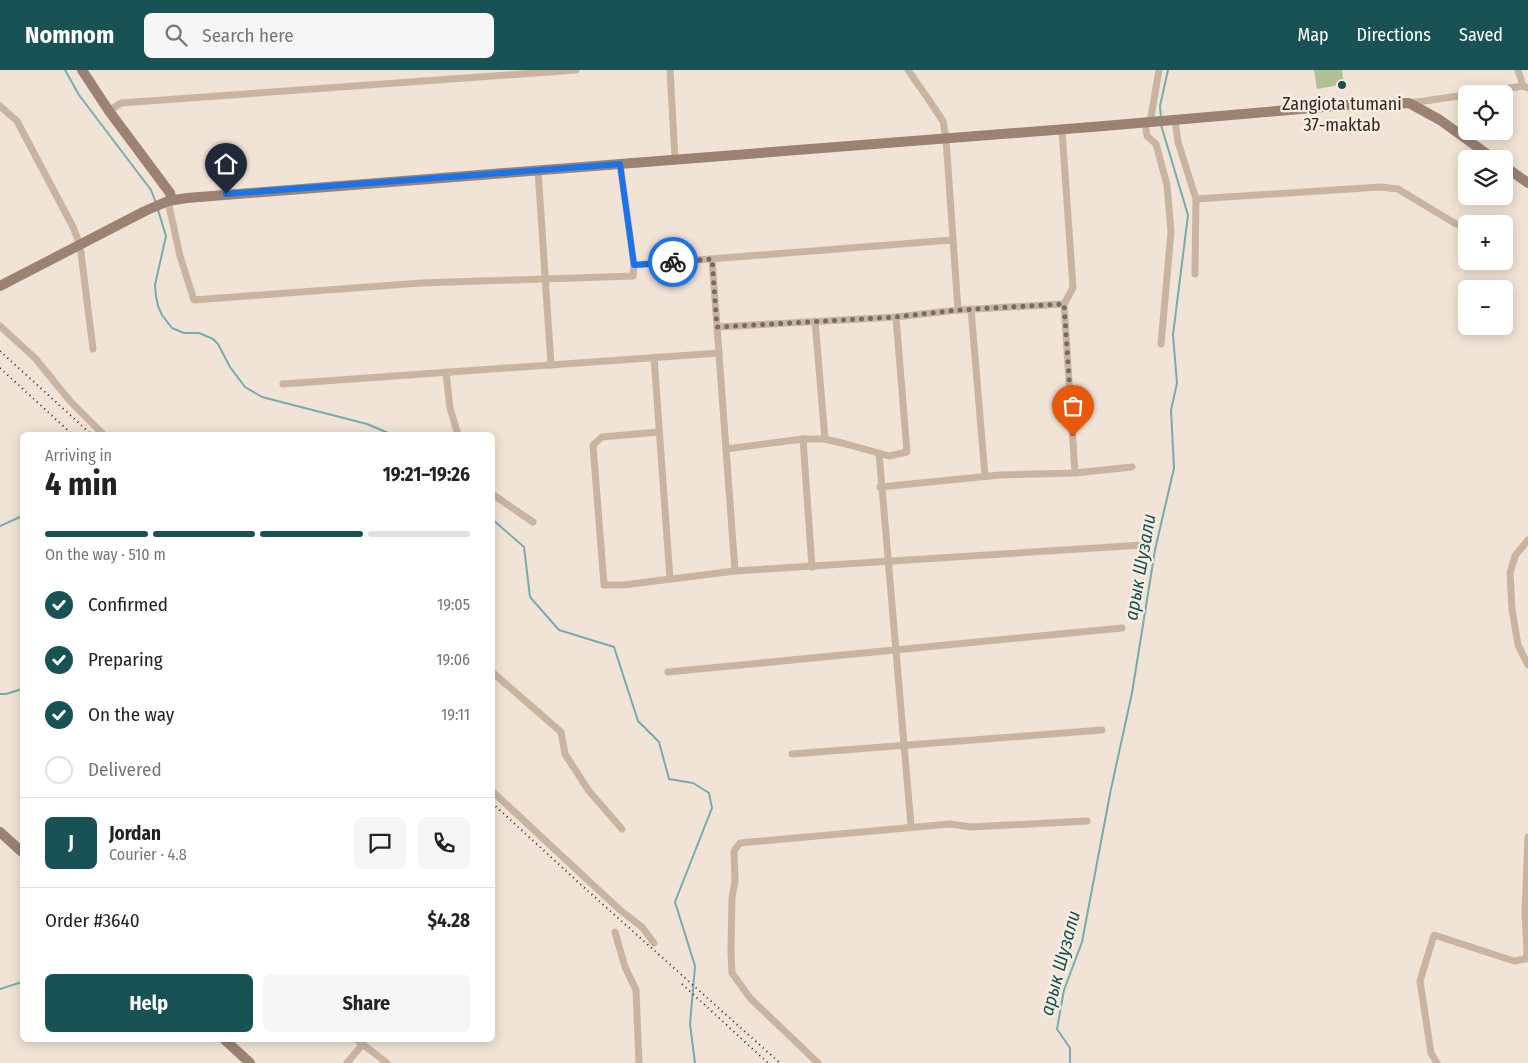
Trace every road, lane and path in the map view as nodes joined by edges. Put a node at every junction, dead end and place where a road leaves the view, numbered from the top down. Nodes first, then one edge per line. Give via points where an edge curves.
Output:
1 (82, 70) edge
2 (576, 70) edge
3 (670, 70) edge
4 (908, 70) edge
5 (1159, 70) edge
6 (1518, 70) edge
7 (1525, 87) edge
8 (1458, 96) edge
9 (1409, 103) junction
10 (0, 106) edge
11 (109, 111) junction
12 (1171, 121) junction
13 (1150, 123) junction
14 (1062, 130) junction
15 (946, 139) junction
16 (1482, 150) edge
17 (675, 159) junction
18 (620, 164) junction
19 (538, 170) junction
20 (1513, 172) edge
21 (1528, 183) edge
22 (1196, 199) junction
23 (170, 200) junction
24 (1456, 224) dead end
25 (952, 240) junction
26 (80, 244) junction
27 (712, 259) junction
28 (634, 265) junction
29 (1195, 274) dead end
30 (547, 280) junction
31 (0, 286) edge
32 (1064, 304) junction
33 (971, 309) junction
34 (958, 310) junction
35 (896, 317) junction
36 (816, 322) junction
37 (0, 326) edge
38 (717, 327) junction
39 (1160, 344) dead end
40 (93, 349) dead end
41 (719, 353) junction
42 (654, 357) junction
43 (551, 365) junction
44 (446, 372) junction
45 (283, 384) dead end
46 (101, 432) edge
47 (457, 432) edge
48 (659, 432) junction
49 (803, 439) junction
50 (825, 439) junction
51 (726, 449) junction
52 (878, 453) junction
53 (1132, 467) dead end
54 (1075, 473) junction
55 (985, 476) junction
56 (880, 486) junction
57 (495, 496) edge
58 (533, 522) dead end
59 (1528, 540) edge
60 (1143, 545) dead end
61 (888, 562) junction
62 (812, 566) junction
63 (735, 572) junction
64 (670, 580) junction
65 (1122, 628) dead end
66 (894, 650) junction
67 (1528, 665) edge
68 (668, 672) dead end
69 (495, 675) edge
70 (1102, 730) dead end
71 (903, 746) junction
72 (792, 754) dead end
73 (495, 794) edge
74 (1087, 821) dead end
75 (911, 826) junction
76 (622, 829) dead end
77 (0, 832) edge
78 (1528, 836) edge
79 (20, 850) edge
80 (615, 932) dead end
81 (654, 943) dead end
82 (227, 1042) edge
83 (360, 1042) edge
84 (250, 1063) edge
85 (347, 1063) edge
86 (387, 1063) edge
87 (639, 1063) edge
88 (818, 1063) edge
89 (1437, 1063) edge

1 - 11 main road
2 - 11 street via 121,103
3 - 17 street
4 - 15 street via 943,121
5 - 13 street
6 - 7 street
8 - 9 street
9 - 12 main road via 1358,104
9 - 16 main road via 1440,120
10 - 26 street via 17,121
11 - 23 main road via 170,193
12 - 13 main road
12 - 22 street
13 - 14 main road
13 - 39 street via 1147,136 1156,144 1167,185 1171,232
14 - 15 main road
14 - 32 street via 1073,288
15 - 17 main road
15 - 25 street
17 - 18 main road
18 - 19 main road
18 - 28 street
19 - 23 main road
19 - 30 street
20 - 21 main road
22 - 24 street via 1380,187 1398,189
22 - 29 street
23 - 26 main road
23 - 30 street via 180,256 194,300 421,283
25 - 27 street
25 - 34 street
26 - 31 main road
26 - 40 street
27 - 28 street
27 - 38 street
28 - 30 street via 633,276
30 - 43 street
32 - 33 street
32 - 54 street
33 - 34 street
33 - 55 street
34 - 35 street
35 - 36 street
35 - 52 street via 907,452 888,456
36 - 38 street
36 - 50 street
37 - 46 street via 34,358
38 - 41 street
41 - 42 street
41 - 51 street
42 - 43 street
42 - 48 street
43 - 44 street
44 - 45 street
44 - 47 street via 450,408
48 - 64 street
48 - 64 street via 602,436 593,445 599,542 604,585
49 - 50 street
49 - 51 street
49 - 62 street
50 - 52 street
51 - 63 street
52 - 56 street
53 - 54 street
54 - 55 street
55 - 56 street
56 - 61 street
57 - 58 street
59 - 67 street via 1515,556 1510,573 1518,645
60 - 61 street
61 - 62 street
61 - 66 street
62 - 63 street
63 - 64 street
65 - 66 street
66 - 68 street
66 - 71 street
69 - 76 street via 561,732 565,754 589,791
70 - 71 street
71 - 72 street
71 - 75 street
73 - 81 street via 642,927
74 - 75 street via 971,827 950,824
75 - 88 street via 740,843 734,851 732,973 750,998
77 - 79 main road
78 - 89 street via 1526,959 1514,961 1434,935 1420,981 1431,1053
80 - 87 street via 625,967 636,990
82 - 84 main road
83 - 85 street
83 - 86 street

